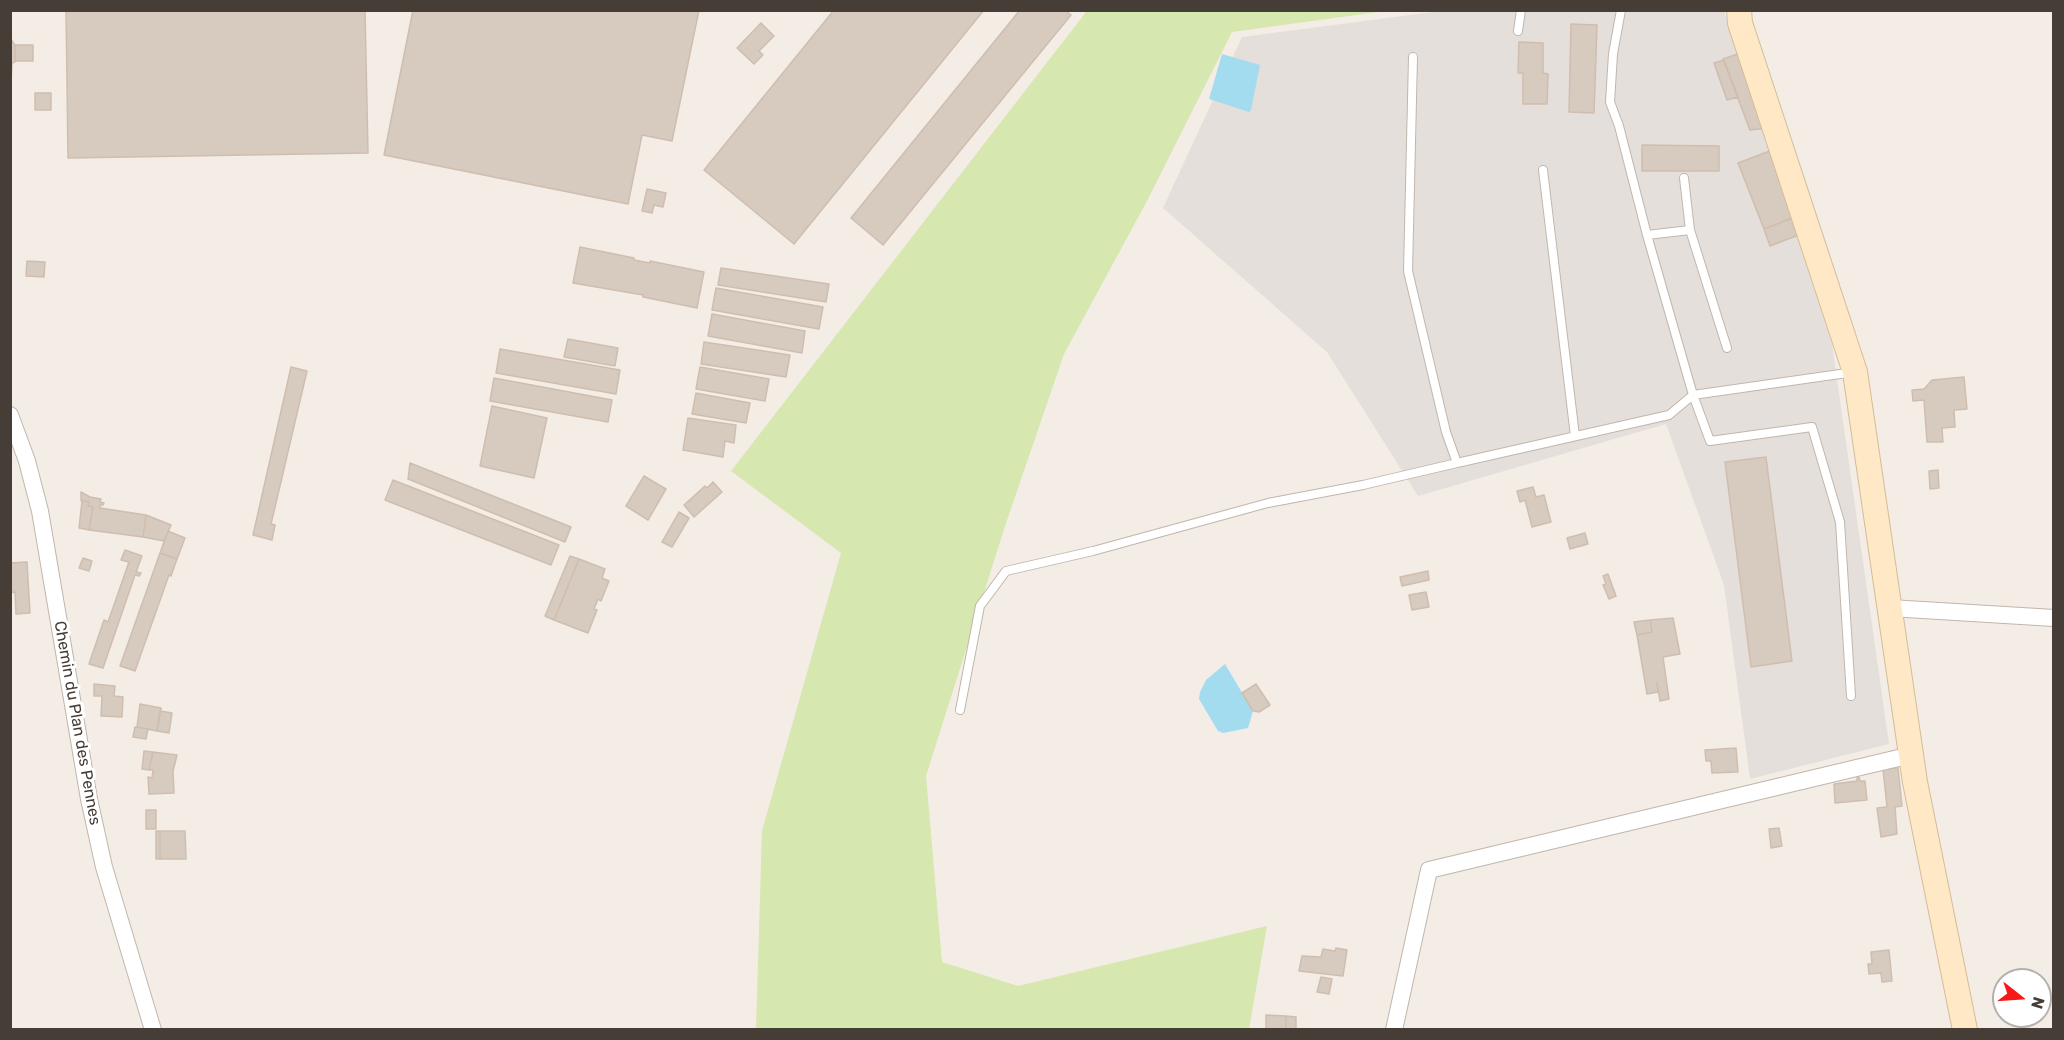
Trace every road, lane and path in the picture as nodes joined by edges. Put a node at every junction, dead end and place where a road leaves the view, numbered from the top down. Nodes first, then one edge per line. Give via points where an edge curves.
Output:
1 (1521, 10) edge
2 (1621, 10) edge
3 (1739, 10) edge
4 (1518, 32) dead end
5 (1413, 57) dead end
6 (1543, 170) dead end
7 (1684, 178) dead end
8 (1690, 230) junction
9 (1647, 235) junction
10 (1727, 348) dead end
11 (1855, 372) junction
12 (1693, 395) junction
13 (10, 415) edge
14 (1575, 436) junction
15 (1457, 463) junction
16 (1890, 608) junction
17 (2054, 618) edge
18 (1851, 696) dead end
19 (960, 710) dead end
20 (1911, 755) junction
21 (153, 1029) edge
22 (1394, 1029) edge
23 (1965, 1029) edge

1 - 4 lane
2 - 9 lane via 1610,102
3 - 11 main road via 1740,23
5 - 15 lane via 1408,271
6 - 14 lane
7 - 8 lane
8 - 9 lane
8 - 10 lane
9 - 12 lane
11 - 12 lane
11 - 16 main road
12 - 14 lane via 1669,414
12 - 18 lane via 1710,441 1812,427 1840,522
13 - 21 street, Chemin du Plan des Pennes via 40,511 88,800
14 - 15 lane
15 - 19 lane via 1269,504 1006,571 980,606
16 - 17 street
16 - 20 main road
20 - 22 street via 1429,870
20 - 23 main road

